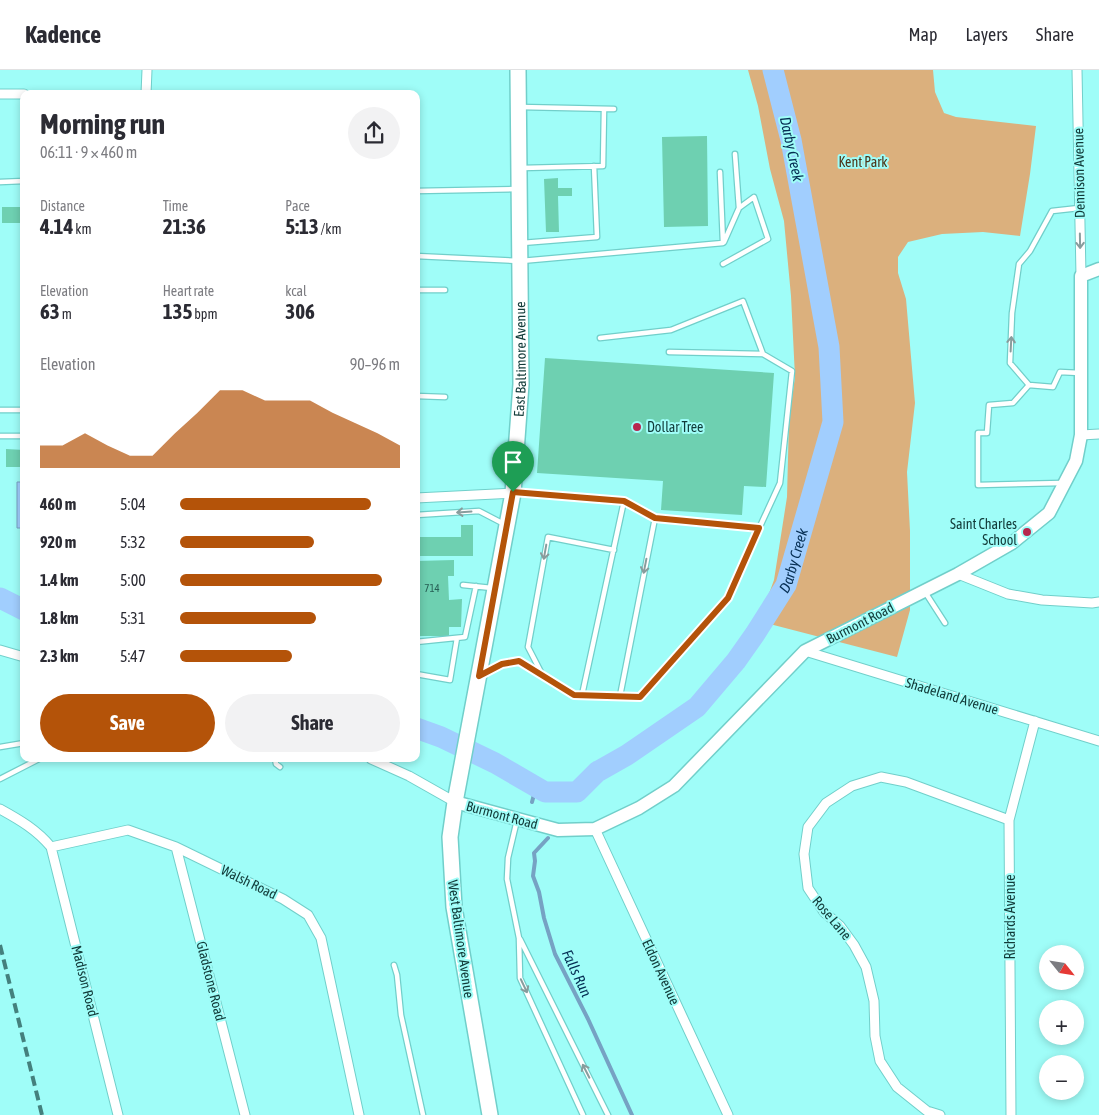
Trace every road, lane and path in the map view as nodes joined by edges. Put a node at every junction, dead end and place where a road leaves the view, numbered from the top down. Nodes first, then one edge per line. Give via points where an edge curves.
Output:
1 (147, 70) edge
2 (518, 70) edge
3 (1077, 70) edge
4 (146, 90) edge
5 (0, 94) edge
6 (20, 94) edge
7 (519, 107) junction
8 (604, 109) junction
9 (614, 109) dead end
10 (735, 154) dead end
11 (594, 166) junction
12 (520, 168) junction
13 (720, 172) dead end
14 (20, 181) edge
15 (0, 182) edge
16 (520, 189) junction
17 (420, 191) edge
18 (739, 208) junction
19 (1080, 208) junction
20 (521, 243) junction
21 (723, 243) junction
22 (420, 256) edge
23 (521, 261) junction
24 (723, 264) dead end
25 (1099, 269) edge
26 (1081, 276) junction
27 (420, 290) edge
28 (445, 290) dead end
29 (600, 338) dead end
30 (669, 352) dead end
31 (763, 354) junction
32 (1081, 373) junction
33 (1030, 385) junction
34 (420, 396) edge
35 (445, 396) dead end
36 (0, 410) edge
37 (20, 410) edge
38 (1099, 434) edge
39 (1081, 435) junction
40 (0, 436) edge
41 (20, 436) edge
42 (1065, 483) junction
43 (513, 492) junction
44 (420, 496) edge
45 (624, 501) junction
46 (420, 515) edge
47 (655, 518) junction
48 (508, 526) junction
49 (759, 528) junction
50 (614, 550) junction
51 (958, 574) junction
52 (463, 584) dead end
53 (476, 586) junction
54 (496, 588) junction
55 (924, 591) junction
56 (1099, 602) edge
57 (945, 622) dead end
58 (457, 638) junction
59 (420, 642) edge
60 (0, 650) edge
61 (805, 651) junction
62 (20, 656) edge
63 (420, 675) edge
64 (479, 676) junction
65 (543, 676) junction
66 (582, 695) junction
67 (620, 696) junction
68 (474, 703) joint
69 (1035, 721) junction
70 (1099, 741) edge
71 (20, 744) edge
72 (0, 747) edge
73 (33, 762) edge
74 (276, 762) edge
75 (378, 762) edge
76 (280, 767) dead end
77 (0, 779) edge
78 (455, 802) junction
79 (0, 809) edge
80 (517, 819) junction
81 (1009, 820) junction
82 (595, 829) junction
83 (51, 847) junction
84 (176, 847) junction
85 (519, 938) junction
86 (394, 965) dead end
87 (118, 1115) edge
88 (245, 1115) edge
89 (359, 1115) edge
90 (423, 1115) edge
91 (490, 1115) edge
92 (583, 1115) edge
93 (608, 1115) edge
94 (728, 1115) edge
95 (940, 1115) edge
96 (1010, 1115) edge

1 - 4 street
2 - 7 main road, East Baltimore Avenue
3 - 19 street, Dennison Avenue
5 - 6 street
7 - 8 lane
7 - 12 main road, East Baltimore Avenue
8 - 9 lane
8 - 11 lane via 603,166
10 - 18 lane
11 - 12 lane
11 - 20 lane via 597,237
12 - 16 main road, East Baltimore Avenue
13 - 21 lane
14 - 15 lane
16 - 17 lane
16 - 20 main road, East Baltimore Avenue
18 - 21 lane
18 - 24 lane via 754,197 768,239
19 -> 26 street, Dennison Avenue
33 -> 19 lane via 1010,363 1012,313 1019,264 1052,211
20 - 23 main road, East Baltimore Avenue
21 - 23 lane
22 - 23 lane
23 - 43 main road, East Baltimore Avenue via 522,384
25 - 26 street
26 - 32 street, Burmont Road
27 - 28 lane
29 - 31 lane via 671,330 743,301
30 - 31 lane
31 - 49 lane via 792,371 780,483
32 - 33 lane via 1060,372 1053,387
32 - 39 street, Burmont Road
33 - 42 lane via 1013,403 989,405 987,433 978,433 978,485
34 - 35 lane
36 - 37 lane
38 - 39 street
39 - 42 street, Burmont Road via 1076,461
40 - 41 lane
42 - 51 street, Burmont Road via 1049,512 1012,543
43 - 44 street
43 - 45 lane
43 - 48 main road, East Baltimore Avenue
45 - 47 lane
45 - 50 lane
48 -> 46 lane via 479,511
47 - 49 lane
47 -> 67 lane
48 - 54 main road, East Baltimore Avenue
49 - 67 lane via 728,598 640,697
50 -> 65 lane via 548,537 528,647
50 - 66 lane
51 - 55 street, Burmont Road
51 - 56 street via 1008,594 1042,600
52 - 53 lane
53 - 54 lane
53 - 58 lane via 465,637
54 - 64 main road, East Baltimore Avenue
55 - 57 lane
55 - 61 street, Burmont Road
58 - 59 lane
58 - 63 lane via 450,680
60 - 62 street
61 - 69 street, Shadeland Avenue
61 - 82 street, Burmont Road via 674,786 639,808
64 - 65 lane via 502,664 519,661
64 - 68 main road, East Baltimore Avenue
65 - 66 lane via 574,695
66 - 67 lane
68 - 78 main road, West Baltimore Avenue
69 - 70 street, Shadeland Avenue
69 - 81 street, Richards Avenue
71 - 72 lane
73 - 77 lane
74 - 76 lane
75 - 78 street
78 - 80 street, Burmont Road
78 - 91 main road, West Baltimore Avenue via 450,838 454,907
79 - 83 street via 40,834
80 - 82 street, Burmont Road via 558,830
80 - 85 lane via 507,879
81 - 95 street, Rose Lane via 881,776 852,786 826,803 808,827 804,854 808,888 824,912 854,945 866,967 874,1001 880,1061 897,1087 927,1110
81 - 96 street, Richards Avenue
82 - 94 street, Eldon Avenue
83 - 84 street, Walsh Road via 128,830
83 - 87 street, Madison Road
84 - 88 street, Gladstone Road
84 - 89 street, Walsh Road via 283,898 308,915 322,938
85 -> 92 lane via 520,978
93 -> 85 lane
86 - 90 lane via 401,1015

